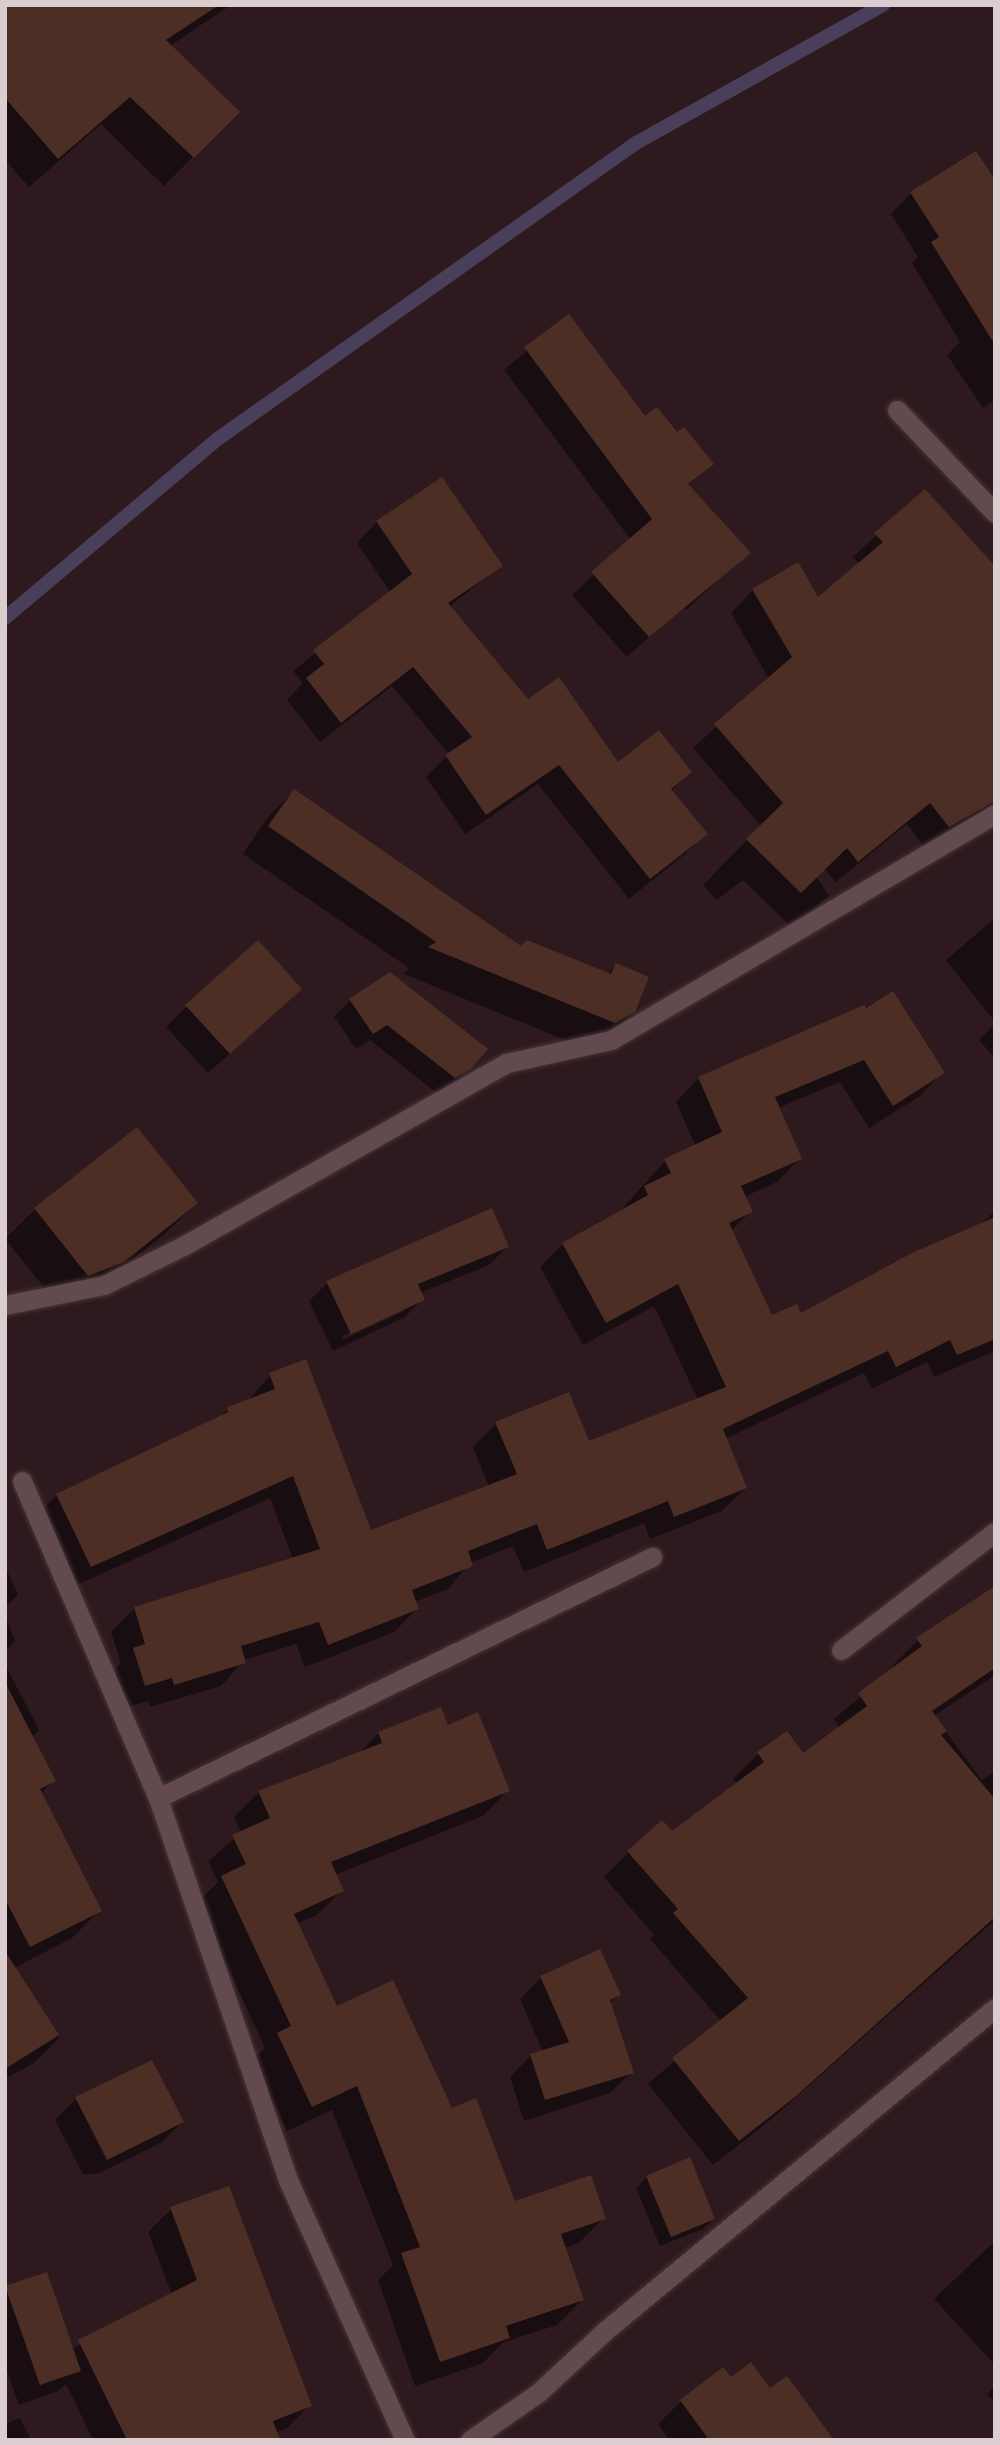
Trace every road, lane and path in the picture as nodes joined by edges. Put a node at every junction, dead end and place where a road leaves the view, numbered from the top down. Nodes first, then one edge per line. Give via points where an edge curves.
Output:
1 (897, 410) dead end
2 (995, 513) edge
3 (995, 814) edge
4 (5, 1305) edge
5 (22, 1482) dead end
6 (995, 1532) edge
7 (652, 1557) dead end
8 (841, 1650) dead end
9 (158, 1798) junction
10 (995, 2008) edge
11 (405, 2440) edge
12 (470, 2440) edge

1 - 2 street
3 - 4 street via 611,1040 507,1063 183,1246 104,1285
5 - 9 street
6 - 8 street
7 - 9 street
9 - 11 street via 288,2180
10 - 12 street via 606,2330 538,2393

